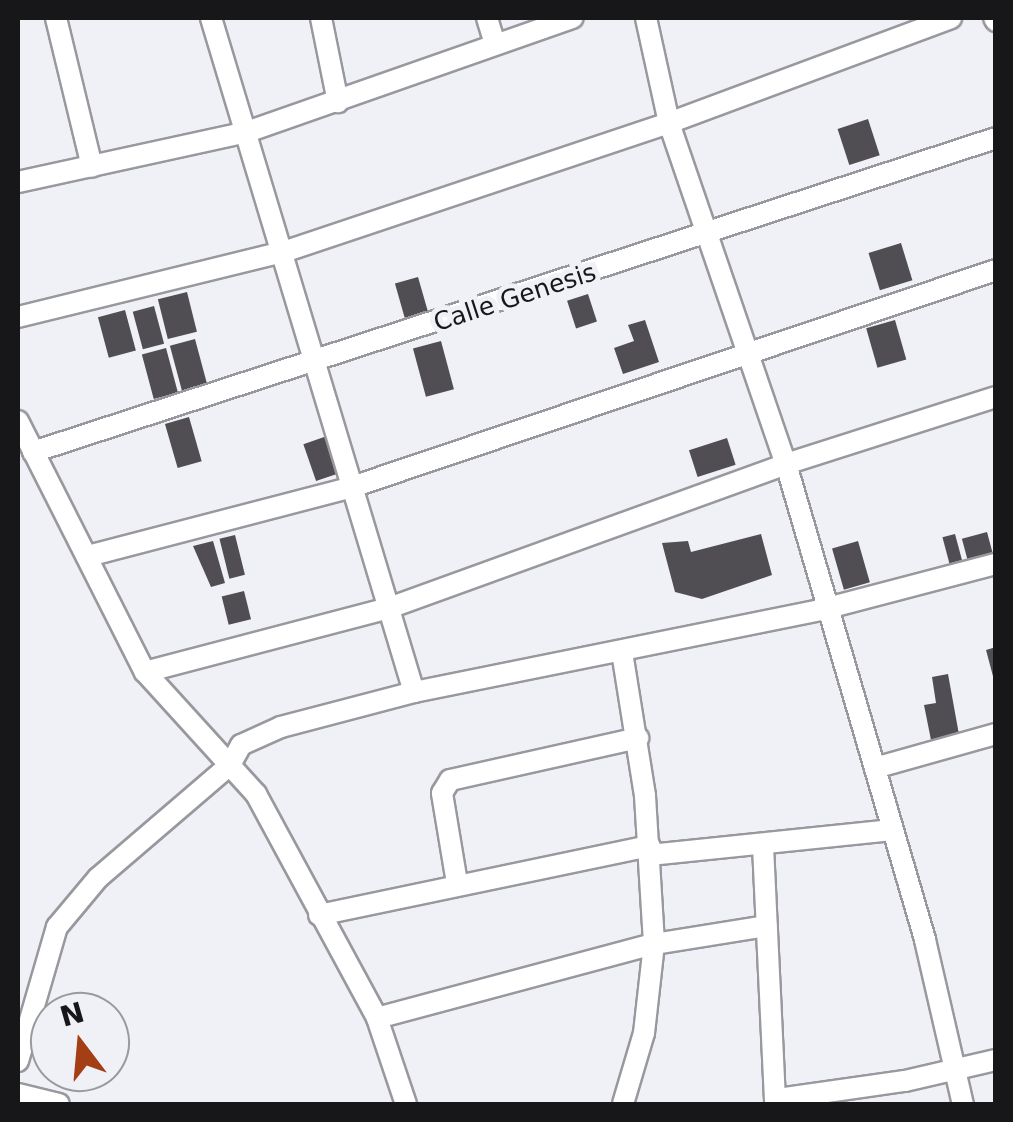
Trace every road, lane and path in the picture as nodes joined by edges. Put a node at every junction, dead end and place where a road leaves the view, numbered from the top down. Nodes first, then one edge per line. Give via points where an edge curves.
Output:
1 (56, 18) edge
2 (211, 18) edge
3 (322, 18) edge
4 (487, 18) edge
5 (573, 18) edge
6 (646, 18) edge
7 (951, 18) edge
8 (495, 44) junction
9 (338, 102) junction
10 (669, 123) junction
11 (247, 132) junction
12 (996, 138) edge
13 (92, 166) junction
14 (18, 182) edge
15 (709, 234) junction
16 (283, 252) junction
17 (996, 270) edge
18 (18, 317) edge
19 (751, 354) junction
20 (311, 365) junction
21 (996, 397) edge
22 (18, 421) edge
23 (33, 452) junction
24 (786, 464) junction
25 (348, 488) junction
26 (88, 556) junction
27 (996, 564) edge
28 (389, 608) junction
29 (824, 609) junction
30 (622, 652) junction
31 (145, 672) junction
32 (414, 692) junction
33 (996, 734) edge
34 (638, 738) junction
35 (230, 765) junction
36 (874, 768) junction
37 (890, 830) junction
38 (764, 846) junction
39 (650, 851) junction
40 (457, 883) junction
41 (319, 915) junction
42 (767, 926) junction
43 (654, 944) junction
44 (376, 1018) junction
45 (996, 1060) edge
46 (18, 1061) edge
47 (956, 1069) junction
48 (18, 1094) edge
49 (777, 1102) edge
50 (59, 1104) edge
51 (406, 1104) edge
52 (623, 1104) edge
53 (963, 1104) edge

1 - 13 street
2 - 11 street
3 - 9 street
4 - 8 street
5 - 8 street
6 - 10 street
7 - 10 street
8 - 9 street
9 - 11 street
10 - 15 street
10 - 16 street
11 - 13 street
11 - 16 street
12 - 15 street, Calle Genesis
13 - 14 street
15 - 19 street
15 - 20 street, Calle Genesis
16 - 18 street
16 - 20 street
17 - 19 street
19 - 24 street
19 - 25 street
20 - 23 street, Calle Genesis via 96,427
20 - 25 street
21 - 24 street
22 - 23 street
23 - 26 street
24 - 28 street
24 - 29 street
25 - 26 street
25 - 28 street
26 - 31 street
27 - 29 street
28 - 31 street
28 - 32 street
29 - 30 street
29 - 36 street
30 - 32 street
30 - 34 street
31 - 35 street
32 - 35 street via 280,727 241,746
33 - 36 street
34 - 39 street
34 - 40 street via 450,780 442,793
35 - 41 street via 256,794
35 - 46 street via 98,878 57,927
36 - 37 street
37 - 38 street
37 - 47 street
38 - 39 street
38 - 42 street
39 - 40 street
39 - 43 street
40 - 41 street
41 - 44 street
42 - 43 street
42 - 49 street
43 - 44 street
43 - 52 street via 644,1034
44 - 51 street
45 - 47 street
47 - 49 street
47 - 53 street
48 - 50 street

